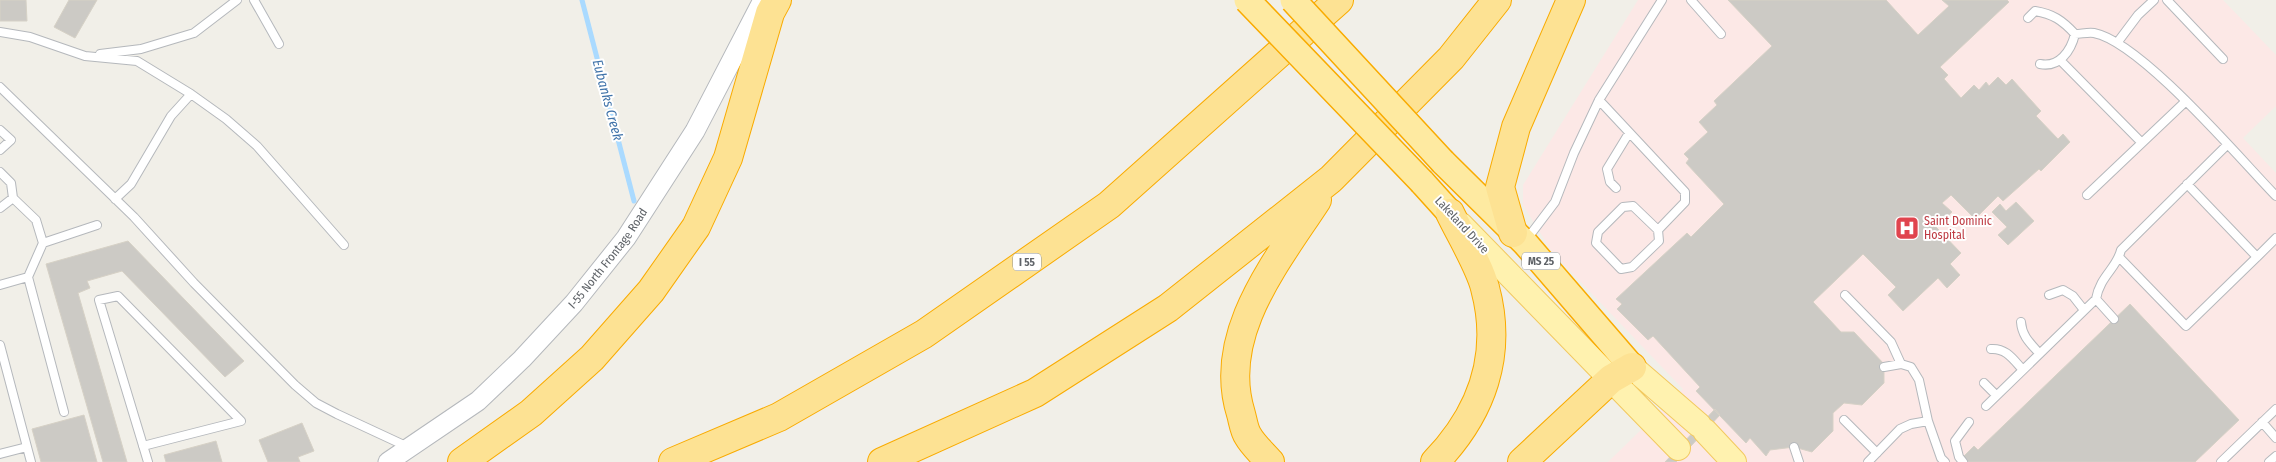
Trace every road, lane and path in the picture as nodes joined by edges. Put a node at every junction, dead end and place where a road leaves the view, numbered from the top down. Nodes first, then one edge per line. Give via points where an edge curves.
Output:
1 (237, 0) edge
2 (254, 0) edge
3 (763, 0) edge
4 (777, 0) edge
5 (1247, 0) edge
6 (1293, 0) edge
7 (1339, 0) edge
8 (1497, 0) edge
9 (1572, 0) edge
10 (1662, 0) edge
11 (1691, 0) edge
12 (2154, 0) edge
13 (2167, 0) edge
14 (2028, 18) dead end
15 (0, 32) edge
16 (1721, 34) dead end
17 (2075, 34) junction
18 (2117, 42) junction
19 (279, 44) dead end
20 (86, 56) junction
21 (2223, 59) dead end
22 (2060, 60) junction
23 (2040, 64) dead end
24 (0, 87) edge
25 (191, 94) junction
26 (1599, 100) junction
27 (2185, 102) junction
28 (0, 130) edge
29 (1629, 134) junction
30 (2142, 143) junction
31 (2227, 145) junction
32 (0, 150) edge
33 (0, 172) edge
34 (1330, 178) junction
35 (2187, 184) junction
36 (1616, 188) dead end
37 (2088, 195) dead end
38 (2276, 196) edge
39 (13, 198) junction
40 (115, 199) junction
41 (0, 208) edge
42 (1450, 213) junction
43 (97, 224) dead end
44 (1658, 230) junction
45 (1519, 238) junction
46 (2276, 238) edge
47 (43, 243) junction
48 (344, 245) dead end
49 (2119, 257) junction
50 (2257, 257) junction
51 (28, 277) junction
52 (0, 285) edge
53 (2049, 295) dead end
54 (1845, 296) dead end
55 (2096, 299) junction
56 (2084, 310) junction
57 (2114, 319) dead end
58 (2021, 322) dead end
59 (0, 345) edge
60 (1992, 349) dead end
61 (2039, 353) junction
62 (1901, 364) junction
63 (1884, 367) dead end
64 (2022, 369) junction
65 (1621, 373) junction
66 (1984, 383) dead end
67 (1996, 395) junction
68 (1986, 406) dead end
69 (2276, 408) edge
70 (64, 412) dead end
71 (1844, 420) dead end
72 (1928, 421) junction
73 (1969, 422) dead end
74 (2262, 422) junction
75 (2276, 438) edge
76 (143, 446) junction
77 (27, 447) junction
78 (410, 447) junction
79 (1794, 447) dead end
80 (1877, 453) junction
81 (0, 454) edge
82 (1684, 455) edge
83 (2276, 456) edge
84 (2226, 460) edge
85 (31, 462) edge
86 (148, 462) edge
87 (388, 462) edge
88 (462, 462) edge
89 (673, 462) edge
90 (882, 462) edge
91 (1270, 462) edge
92 (1435, 462) edge
93 (1522, 462) edge
94 (1734, 462) edge
95 (1799, 462) edge
96 (1868, 462) edge
97 (1945, 462) edge
98 (1963, 462) edge
99 (2270, 462) edge

1 - 20 lane via 194,33 141,49
2 - 19 lane
3 - 78 street, I-55 North Frontage Road via 695,131 626,238 574,303 522,359 478,401
4 - 88 highway via 770,13 728,158 696,226 652,291 592,358 531,412
5 - 42 highway, Lakeland Drive, bridge
6 - 45 highway, Lakeland Drive / MS 25, bridge via 1443,162
7 - 89 highway, I 55 via 1109,205 932,328 779,417
8 - 34 highway via 1451,58
9 - 45 highway via 1516,127 1500,187
10 - 26 lane
11 - 16 lane
12 - 18 lane
13 - 21 lane
14 - 17 lane via 2035,11 2050,13 2064,21
15 - 20 lane via 30,37
17 - 18 lane via 2094,33
17 - 22 lane via 2072,47
18 - 27 lane via 2156,72
20 - 25 lane via 137,61
22 - 23 lane via 2048,66
22 - 30 lane
24 - 40 lane
25 - 40 lane via 171,116 132,184
25 - 48 lane via 258,146
26 - 29 lane
26 - 45 lane via 1555,202
27 - 30 lane
27 - 31 lane
28 - 32 lane via 10,140
29 - 36 lane via 1608,169 1610,182
29 - 44 lane via 1684,192 1685,202
30 - 37 lane
31 - 35 lane
31 - 38 lane
33 - 39 lane via 11,183
34 - 90 highway via 1168,308 1035,393
34 - 91 highway via 1247,315 1236,357 1236,400 1248,436
35 - 49 lane via 2121,250
35 - 50 lane
39 - 41 lane
39 - 47 lane via 36,220
40 - 78 lane via 243,334 316,403
42 - 65 main road, Lakeland Drive
42 - 92 highway via 1485,286 1492,322 1491,361 1477,404 1454,442
43 - 47 lane
44 - 44 lane via 1659,241 1632,267 1621,269 1596,243 1598,232 1623,207 1633,206
45 - 65 highway, Lakeland Drive / MS 25
46 - 50 lane
47 - 51 lane
49 - 50 lane via 2186,326
49 - 55 lane via 2098,286
51 - 52 lane
51 - 70 lane
53 - 56 lane via 2063,290 2073,296
54 - 62 lane via 1891,342
55 - 56 lane
55 - 57 lane
56 - 61 lane
58 - 61 lane via 2025,338
59 - 77 lane
60 - 64 lane via 2000,348 2006,352
61 - 64 lane
62 - 63 lane
62 - 72 lane via 1911,367 1919,380
64 - 67 lane
65 - 82 main road, Lakeland Drive
65 - 93 highway
65 - 94 main road, Lakeland Drive via 1702,428
66 - 67 lane
67 - 68 lane
69 - 74 lane
71 - 80 lane
72 - 80 lane via 1900,429
72 - 97 lane
73 - 98 lane via 1955,441
74 - 75 lane
74 - 84 lane
76 - 76 lane via 135,418 99,300 118,296 241,421
76 - 86 lane
77 - 81 lane
77 - 85 lane
78 - 87 street, I-55 North Frontage Road
79 - 95 lane
80 - 96 lane
83 - 99 lane

